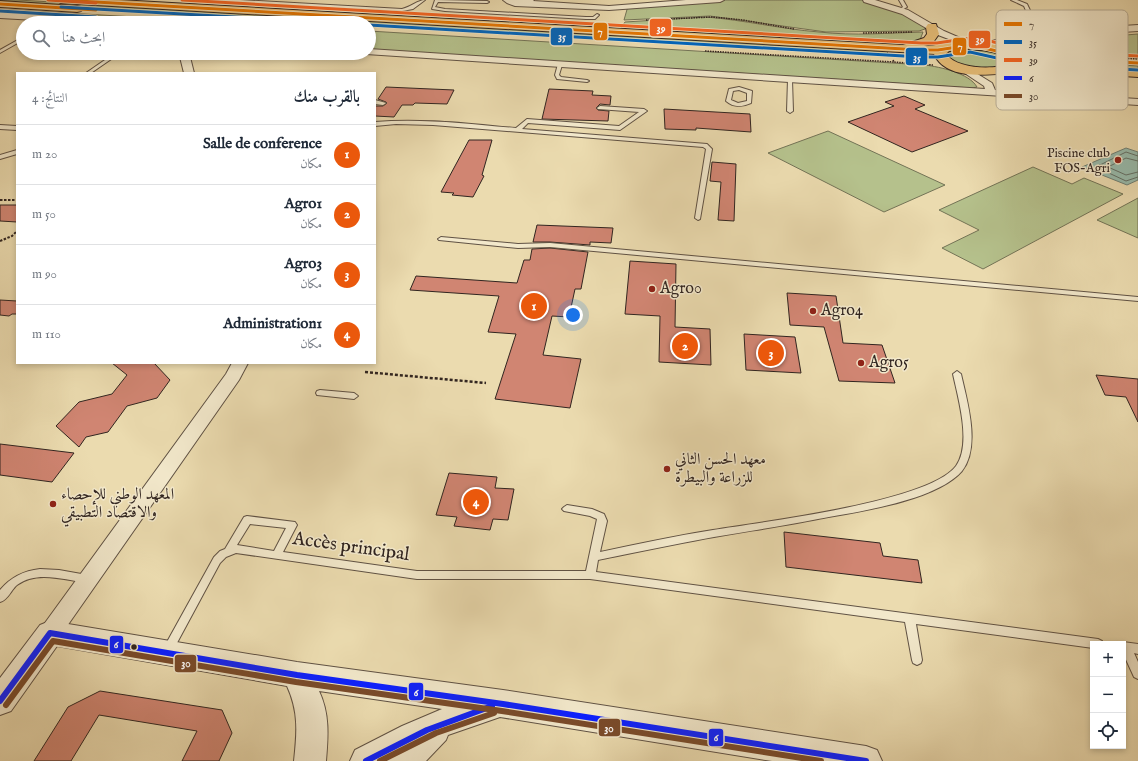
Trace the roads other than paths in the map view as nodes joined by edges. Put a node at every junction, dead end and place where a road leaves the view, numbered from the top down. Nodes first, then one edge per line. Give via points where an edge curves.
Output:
1 (61, 0) edge
2 (218, 0) edge
3 (423, 0) edge
4 (480, 0) edge
5 (507, 0) edge
6 (530, 0) edge
7 (554, 0) edge
8 (672, 0) edge
9 (720, 0) edge
10 (867, 0) edge
11 (901, 0) edge
12 (1013, 0) edge
13 (436, 1) edge
14 (521, 3) junction
15 (0, 4) edge
16 (900, 10) junction
17 (1028, 10) edge
18 (0, 15) edge
19 (597, 15) dead end
20 (199, 16) edge
21 (337, 16) edge
22 (16, 17) edge
23 (376, 18) edge
24 (376, 26) edge
25 (1138, 28) edge
26 (1128, 29) edge
27 (935, 30) junction
28 (1128, 32) edge
29 (1138, 32) edge
30 (16, 42) edge
31 (996, 42) edge
32 (972, 45) junction
33 (890, 48) junction
34 (946, 48) junction
35 (996, 50) edge
36 (0, 52) edge
37 (376, 52) edge
38 (108, 60) edge
39 (186, 60) edge
40 (1128, 62) edge
41 (948, 63) junction
42 (1138, 63) edge
43 (560, 65) junction
44 (963, 68) junction
45 (90, 72) edge
46 (189, 72) edge
47 (995, 72) joint
48 (1128, 72) edge
49 (1138, 73) edge
50 (740, 77) junction
51 (790, 80) junction
52 (587, 81) dead end
53 (739, 88) junction
54 (990, 89) junction
55 (996, 90) edge
56 (1128, 101) edge
57 (376, 102) edge
58 (1138, 102) edge
59 (383, 103) dead end
60 (600, 108) dead end
61 (790, 111) dead end
62 (376, 124) edge
63 (0, 127) edge
64 (16, 128) edge
65 (517, 130) junction
66 (16, 152) edge
67 (0, 158) edge
68 (698, 218) dead end
69 (441, 239) dead end
70 (1138, 299) edge
71 (239, 364) edge
72 (957, 374) dead end
73 (320, 394) dead end
74 (354, 396) dead end
75 (568, 509) dead end
76 (228, 551) junction
77 (277, 555) junction
78 (595, 557) junction
79 (590, 575) junction
80 (87, 579) junction
81 (0, 598) edge
82 (910, 618) junction
83 (50, 633) junction
84 (1090, 643) edge
85 (1126, 648) edge
86 (1138, 649) edge
87 (1126, 650) edge
88 (165, 653) junction
89 (917, 660) dead end
90 (1138, 674) edge
91 (297, 675) junction
92 (0, 701) edge
93 (503, 704) junction
94 (443, 722) junction
95 (782, 755) edge
96 (816, 757) edge
97 (310, 761) edge
98 (366, 761) edge
99 (405, 761) edge
100 (866, 761) edge

1 - 21 main road
2 - 3 lane via 402,10 412,8
4 - 13 lane via 487,2
5 - 14 street
6 - 14 street
7 - 8 street via 609,5
9 - 14 street via 609,8
10 - 16 street
11 - 16 lane via 905,7
12 - 17 lane via 1026,5
13 - 19 lane via 433,8 446,10 586,18 594,18
15 - 20 main road
16 - 27 street
18 - 22 street
23 - 33 main road
24 - 41 main road
25 - 26 street
27 - 32 street
27 - 33 main road via 930,39 922,44
27 - 34 street
28 - 29 street
30 - 36 lane
31 - 32 street
32 - 34 main road
32 - 35 main road
33 - 34 main road
34 - 41 main road via 940,54
37 - 43 street
38 - 45 lane
39 - 46 street
40 - 42 main road
41 - 44 main road
43 - 50 street
43 - 52 lane via 557,75 559,78
44 - 47 main road
44 - 54 street
47 - 54 street
48 - 49 main road
50 - 51 street
50 - 53 lane
51 - 54 street
51 - 61 lane
53 - 53 lane via 731,90 728,100 738,105 746,104 749,102 750,92
54 - 55 street
56 - 58 street
57 - 59 lane
60 - 65 lane via 644,111 620,128 528,121
62 - 65 lane via 409,122
63 - 64 lane
65 - 68 lane via 704,145 709,149
66 - 67 lane
69 - 70 lane via 518,246 550,245
71 - 80 street
72 - 78 lane via 967,425 964,458 959,469 931,488 872,506
73 - 74 lane
75 - 78 lane via 601,517
76 - 77 lane, Accès principal via 236,549
76 - 77 lane via 247,520 292,525
76 - 88 lane via 217,560
77 - 79 lane, Accès principal via 417,575
78 - 79 lane
79 - 82 lane, Accès principal
80 - 81 lane via 42,573 28,574 14,582
80 - 83 street
82 - 84 lane, Accès principal
82 - 89 lane
83 - 88 street
83 - 92 street
85 - 86 lane
87 - 90 lane
88 - 91 street
91 - 93 street
91 - 97 street via 308,699 312,727
93 - 94 street
93 - 95 street
94 - 98 street via 403,740
94 - 99 street
95 - 96 street
96 - 100 street

